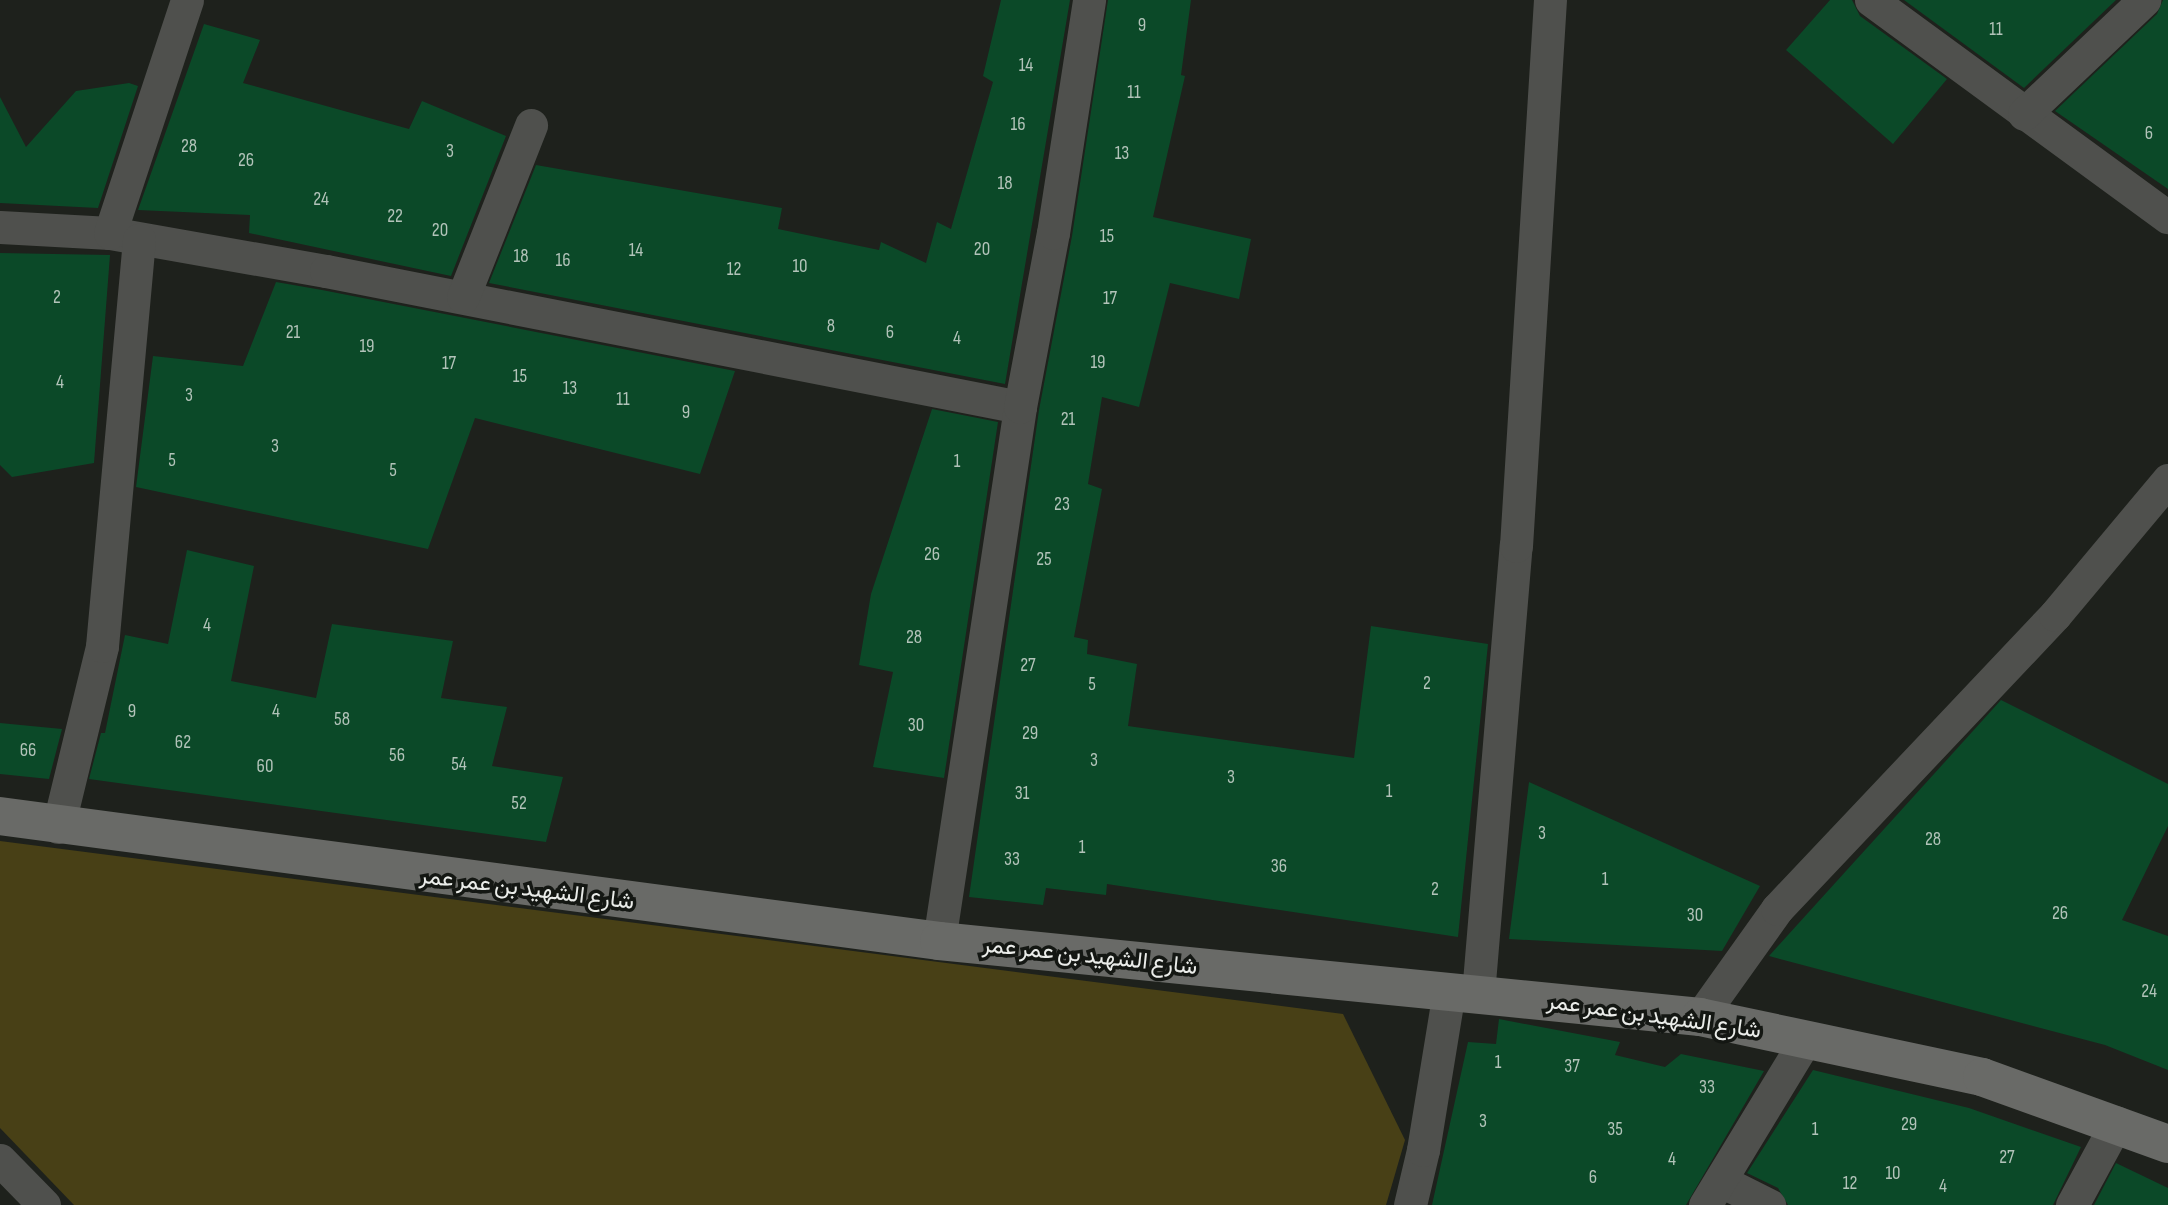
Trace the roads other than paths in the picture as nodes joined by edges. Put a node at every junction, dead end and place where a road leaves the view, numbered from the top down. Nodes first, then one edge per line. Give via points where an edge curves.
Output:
1 (187, 0) edge
2 (1089, 0) edge
3 (1550, 0) edge
4 (1871, 0) edge
5 (2144, 0) edge
6 (2024, 114) junction
7 (531, 125) dead end
8 (2168, 217) edge
9 (0, 227) edge
10 (125, 237) junction
11 (463, 297) junction
12 (1020, 407) junction
13 (2168, 480) edge
14 (0, 816) edge
15 (58, 827) junction
16 (939, 941) junction
17 (1463, 992) junction
18 (1700, 1017) junction
19 (1806, 1039) junction
20 (2117, 1122) junction
21 (2168, 1143) edge
22 (0, 1160) edge
23 (1713, 1193) edge
24 (44, 1205) edge
25 (1410, 1205) edge
26 (1769, 1205) edge
27 (2072, 1205) edge

1 - 10 street
2 - 12 street
3 - 17 street via 1516,546
4 - 6 street
5 - 6 street
6 - 8 street
7 - 11 street
9 - 10 street
10 - 11 street
10 - 15 street via 102,646
11 - 12 street
12 - 16 street
13 - 18 street via 2055,615 1777,909
14 - 15 street, شارع الشهيد بن عمر عمر
15 - 16 street, شارع الشهيد بن عمر عمر
16 - 17 street, شارع الشهيد بن عمر عمر
17 - 18 street, شارع الشهيد بن عمر عمر
17 - 25 street
18 - 19 street, شارع الشهيد بن عمر عمر
19 - 20 street, شارع الشهيد بن عمر عمر via 1982,1077
19 - 23 street
20 - 21 street, شارع الشهيد بن عمر عمر
20 - 27 street
22 - 24 street
23 - 26 street

